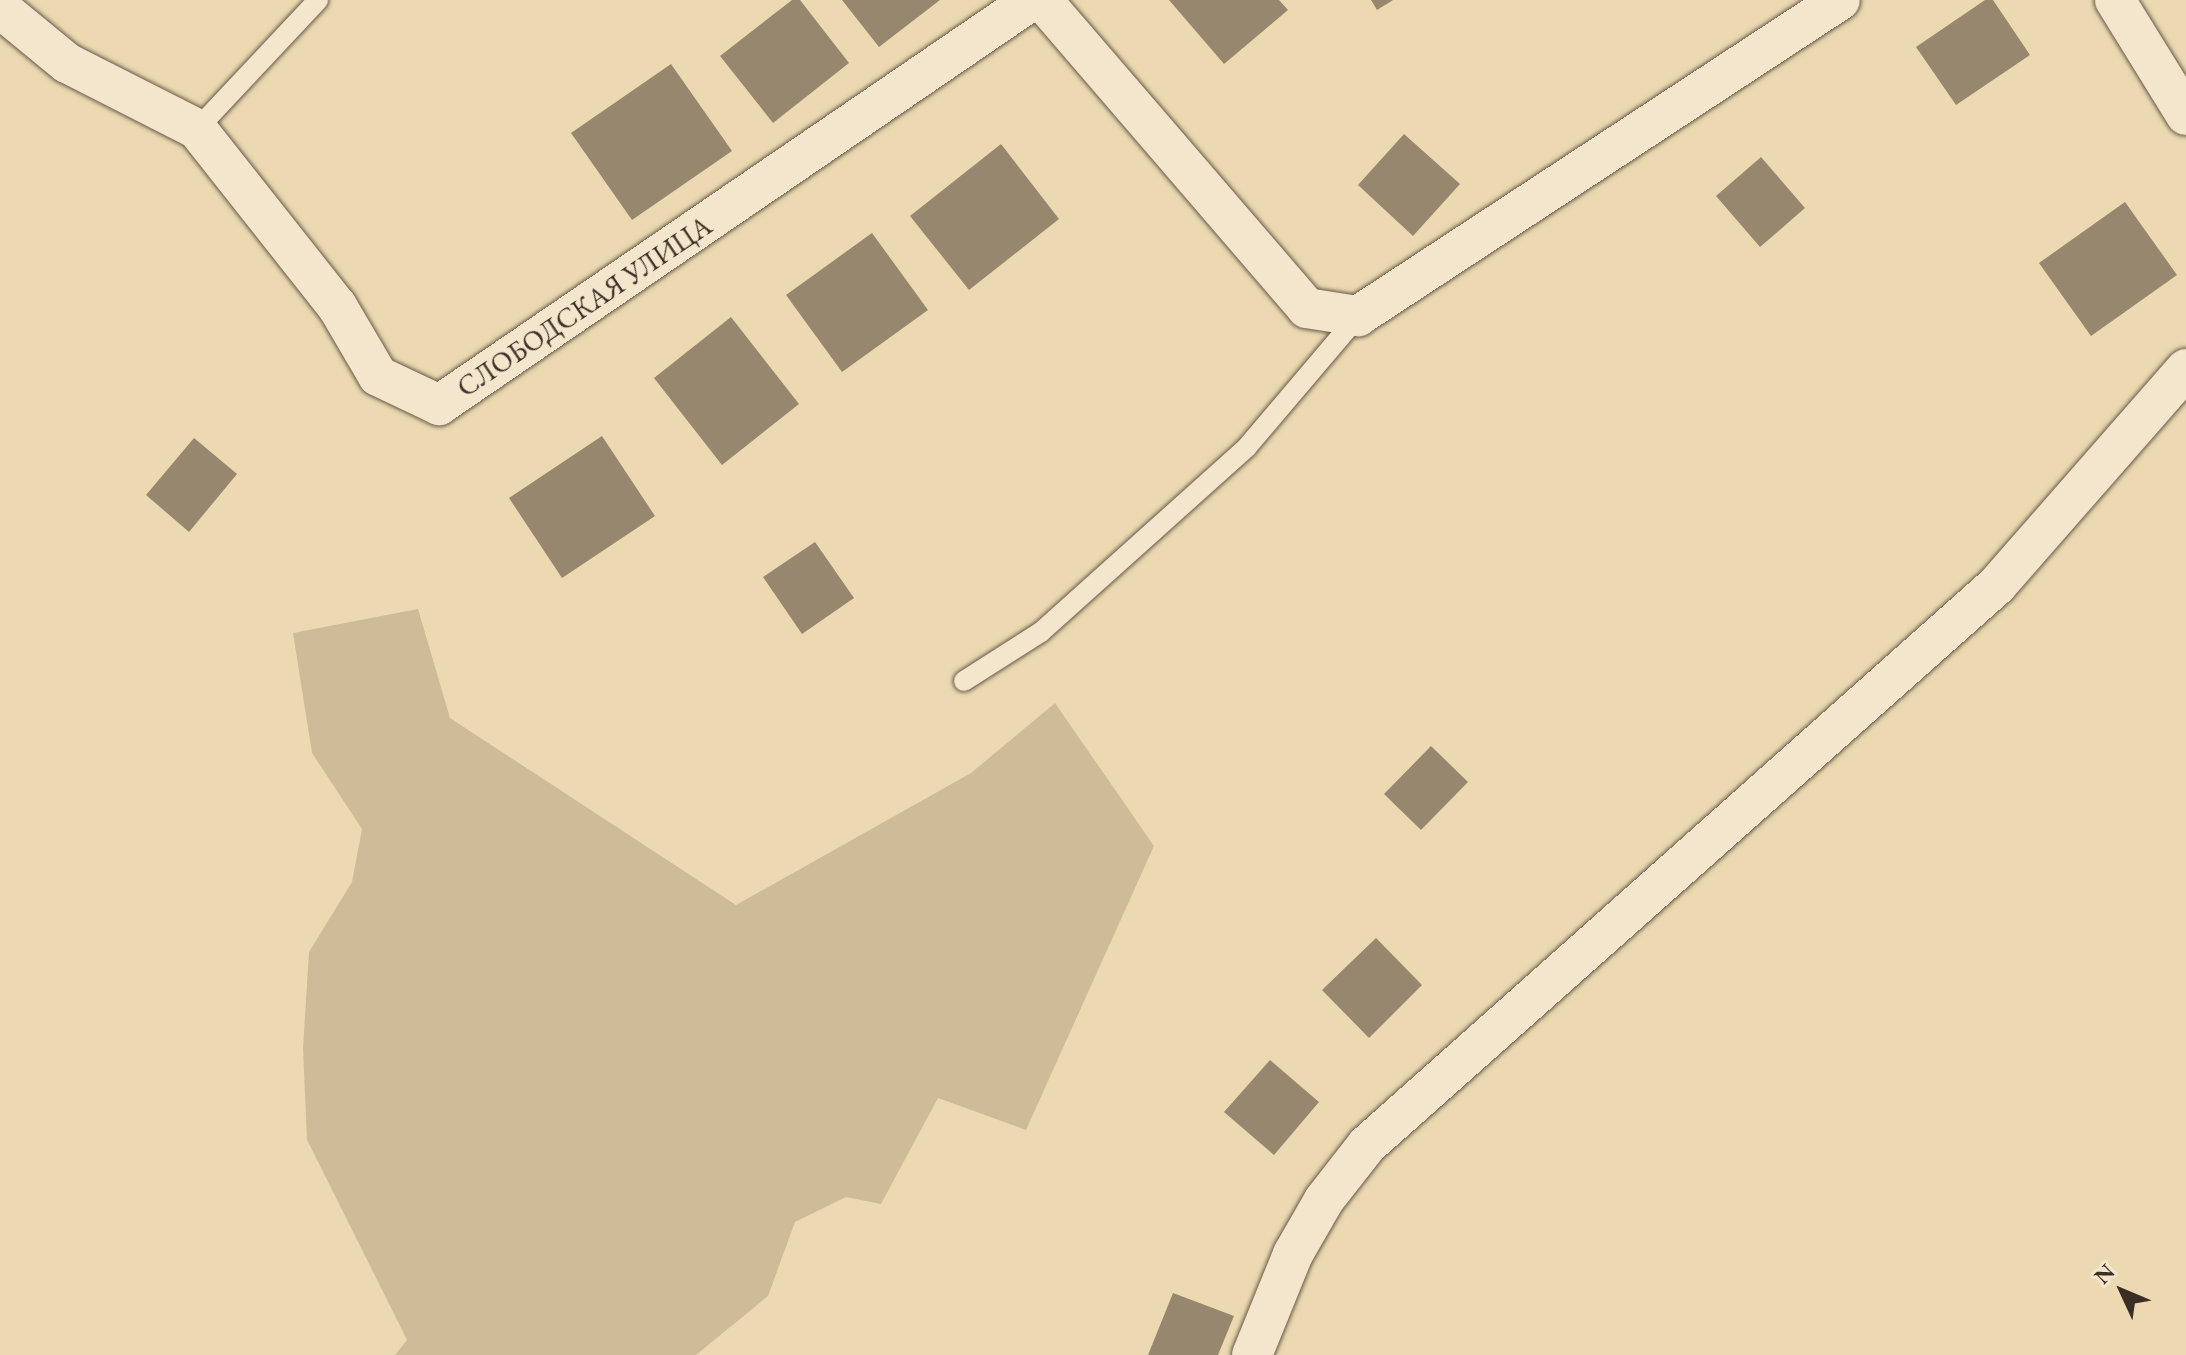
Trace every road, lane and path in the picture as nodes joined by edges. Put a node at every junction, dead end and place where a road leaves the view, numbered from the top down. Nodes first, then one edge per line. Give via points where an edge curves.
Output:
1 (318, 0) edge
2 (1032, 0) edge
3 (1042, 0) edge
4 (1840, 0) edge
5 (2115, 0) edge
6 (0, 8) edge
7 (2186, 115) edge
8 (197, 129) junction
9 (1358, 316) junction
10 (2186, 369) edge
11 (964, 681) dead end
12 (1252, 1355) edge

1 - 8 lane
2 - 8 street, СЛОБОДСКАЯ УЛИЦА via 439,405 378,376 337,306
3 - 9 street via 1307,308
4 - 9 street
5 - 7 street
6 - 8 street, СЛОБОДСКАЯ УЛИЦА via 67,63
9 - 11 lane via 1247,447 1041,632
10 - 12 street via 1997,585 1367,1145 1324,1200 1293,1254

